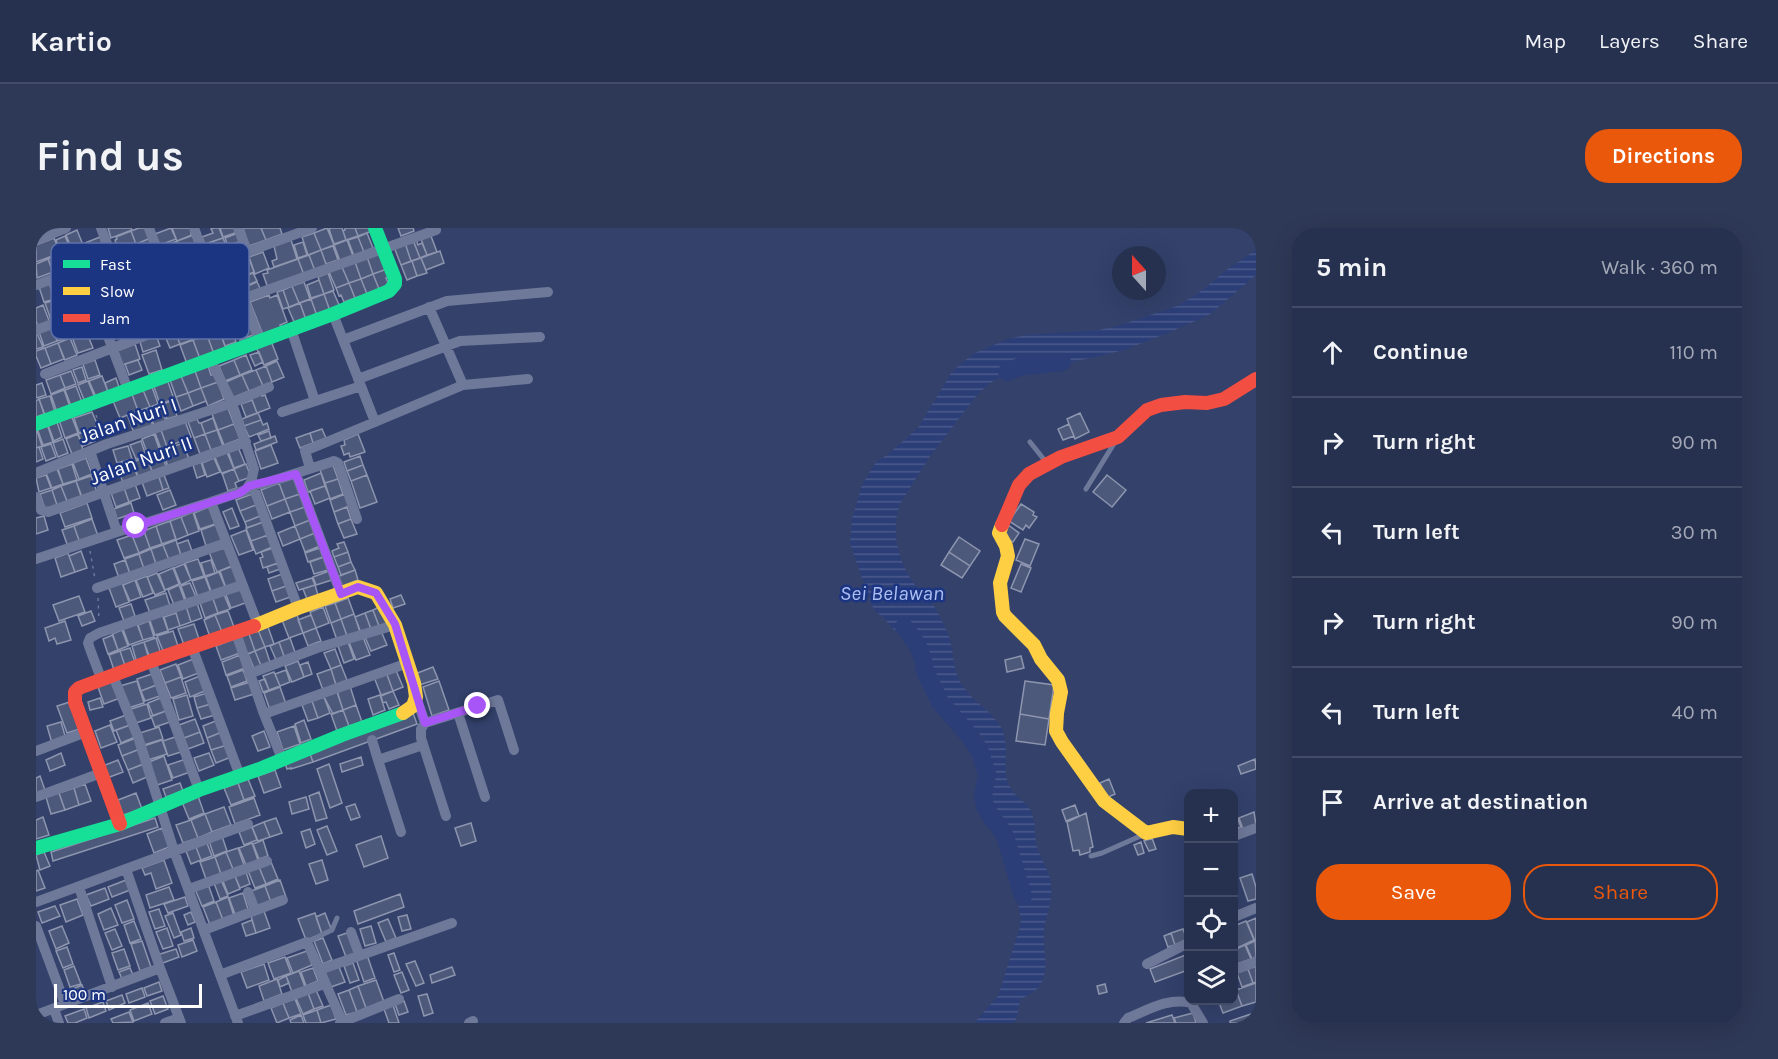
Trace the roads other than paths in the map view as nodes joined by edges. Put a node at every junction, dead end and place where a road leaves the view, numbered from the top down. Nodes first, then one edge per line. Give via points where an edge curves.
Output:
1 (66, 228) edge
2 (101, 228) edge
3 (149, 228) edge
4 (194, 228) edge
5 (238, 228) edge
6 (312, 228) edge
7 (375, 228) edge
8 (436, 230) dead end
9 (283, 233) edge
10 (36, 240) edge
11 (106, 243) edge
12 (154, 243) edge
13 (200, 243) edge
14 (244, 243) edge
15 (384, 248) junction
16 (249, 250) edge
17 (51, 279) edge
18 (36, 285) edge
19 (548, 292) dead end
20 (249, 297) edge
21 (429, 308) junction
22 (249, 314) edge
23 (333, 314) junction
24 (51, 324) edge
25 (291, 329) junction
26 (36, 330) edge
27 (540, 337) dead end
28 (108, 339) edge
29 (138, 339) edge
30 (343, 340) junction
31 (260, 341) junction
32 (446, 347) junction
33 (112, 349) junction
34 (210, 359) junction
35 (45, 374) dead end
36 (528, 379) dead end
37 (1256, 379) edge
38 (360, 382) junction
39 (463, 386) junction
40 (269, 387) dead end
41 (128, 390) junction
42 (315, 401) junction
43 (232, 403) junction
44 (282, 412) dead end
45 (375, 422) junction
46 (36, 424) edge
47 (1118, 437) junction
48 (246, 442) junction
49 (1030, 442) dead end
50 (90, 452) junction
51 (1047, 464) junction
52 (310, 468) junction
53 (36, 473) edge
54 (296, 474) junction
55 (251, 486) junction
56 (1086, 489) dead end
57 (104, 492) junction
58 (36, 497) edge
59 (211, 502) junction
60 (357, 519) dead end
61 (117, 532) junction
62 (226, 543) junction
63 (36, 559) edge
64 (242, 585) junction
65 (97, 588) road end
66 (341, 594) junction
67 (298, 608) junction
68 (395, 624) junction
69 (258, 625) junction
70 (236, 633) junction
71 (192, 647) junction
72 (151, 661) junction
73 (408, 663) junction
74 (249, 674) junction
75 (107, 678) junction
76 (416, 697) junction
77 (458, 712) junction
78 (264, 714) junction
79 (425, 723) junction
80 (86, 732) junction
81 (372, 740) dead end
82 (423, 745) junction
83 (514, 750) dead end
84 (36, 751) edge
85 (282, 759) junction
86 (378, 760) junction
87 (101, 773) junction
88 (240, 776) junction
89 (199, 790) junction
90 (36, 797) edge
91 (485, 797) dead end
92 (161, 807) junction
93 (446, 816) dead end
94 (120, 824) junction
95 (248, 824) dead end
96 (1184, 828) edge
97 (1256, 828) edge
98 (401, 832) dead end
99 (1146, 833) junction
100 (1238, 834) edge
101 (36, 849) edge
102 (174, 851) junction
103 (1091, 856) dead end
104 (267, 861) dead end
105 (126, 869) junction
106 (79, 888) junction
107 (189, 890) junction
108 (248, 892) dead end
109 (283, 900) dead end
110 (36, 902) edge
111 (1256, 908) edge
112 (255, 910) junction
113 (1238, 915) edge
114 (338, 918) dead end
115 (452, 923) dead end
116 (36, 926) edge
117 (204, 930) junction
118 (351, 932) dead end
119 (306, 942) junction
120 (1184, 946) edge
121 (359, 954) junction
122 (1256, 962) edge
123 (1147, 964) dead end
124 (160, 968) junction
125 (1238, 968) edge
126 (319, 970) junction
127 (220, 975) junction
128 (324, 984) junction
129 (112, 987) junction
130 (399, 999) dead end
131 (65, 1004) junction
132 (54, 1009) junction
133 (36, 1015) edge
134 (237, 1019) edge
135 (180, 1021) edge
136 (60, 1023) edge
137 (165, 1023) edge
138 (342, 1023) edge
139 (1124, 1023) edge
140 (1203, 1023) edge

1 - 10 street
2 - 11 street
3 - 12 street
4 - 13 street
5 - 14 street
6 - 9 street
7 - 15 street
8 - 15 street
9 - 16 street
15 - 20 street
15 - 23 street via 395,279 393,288
17 - 18 street
19 - 21 street via 455,299
21 - 30 street
21 - 32 street
22 - 31 street
23 - 25 street
23 - 30 street
24 - 26 street
25 - 31 street
25 - 42 street
27 - 32 street via 466,340
28 - 33 street
29 - 33 street
30 - 38 street
31 - 34 street
32 - 38 street
32 - 39 street
33 - 35 street
33 - 41 street
34 - 41 street
34 - 43 street
36 - 39 street
37 - 47 street via 1224,399 1147,410
38 - 42 street
38 - 45 street
39 - 45 street
40 - 43 street, Jalan Nuri I
41 - 46 street
42 - 44 street
43 - 48 street
43 - 50 street, Jalan Nuri I
45 - 52 street via 305,451
47 - 51 street
47 - 56 lane
48 - 55 street via 254,469
48 - 57 street, Jalan Nuri II
49 - 51 lane
50 - 53 street, Jalan Nuri I
50 - 57 street
51 - 99 street via 1019,485 999,533 1008,556 1000,583 1003,612 1034,645 1058,680 1061,692 1056,731 1062,742 1104,801
52 - 54 street
52 - 60 street via 331,461 339,463
54 - 55 street
54 - 66 street
55 - 59 street
55 - 67 street
57 - 58 street, Jalan Nuri II via 48,512 41,510
57 - 61 street
59 - 61 street
59 - 62 street
61 - 63 street
62 - 64 street
62 - 65 street
64 - 69 street
64 - 75 street via 90,638 88,644
66 - 67 street
66 - 68 street via 358,587 376,593
67 - 69 street
68 - 73 street
68 - 74 street
69 - 70 street
70 - 71 street
70 - 74 street
71 - 72 street
71 - 88 street
72 - 75 street
72 - 89 street
73 - 76 street
73 - 78 street
74 - 78 street
75 - 80 street via 75,692
75 - 92 street via 138,737
76 - 79 street
76 - 85 street via 406,712
77 - 79 street
77 - 83 street via 498,700
77 - 91 street
78 - 85 street
79 - 82 street via 421,729
80 - 84 street
80 - 87 street
81 - 86 street
82 - 86 street
82 - 93 street
85 - 88 street
86 - 98 street
87 - 90 street
87 - 94 street
88 - 89 street
89 - 92 street
92 - 94 street
92 - 102 street
94 - 101 street
95 - 102 street
96 - 99 street
97 - 100 street
99 - 103 lane
102 - 105 street
102 - 107 street
104 - 107 street
105 - 106 street
105 - 124 street
106 - 110 street
106 - 129 street
107 - 117 street
108 - 112 street
109 - 112 street
111 - 113 street
112 - 117 street
114 - 119 lane via 332,930
115 - 121 street
116 - 131 street
117 - 127 street
118 - 121 street
119 - 126 street
119 - 127 street
120 - 123 street
121 - 126 street
122 - 125 street
124 - 129 street
124 - 135 street
126 - 128 street
127 - 134 street
128 - 134 street
128 - 138 street
129 - 131 street
130 - 138 street
131 - 132 street
132 - 133 street
132 - 136 street
135 - 137 street
139 - 140 street via 1169,1002 1184,1001 1191,1003

